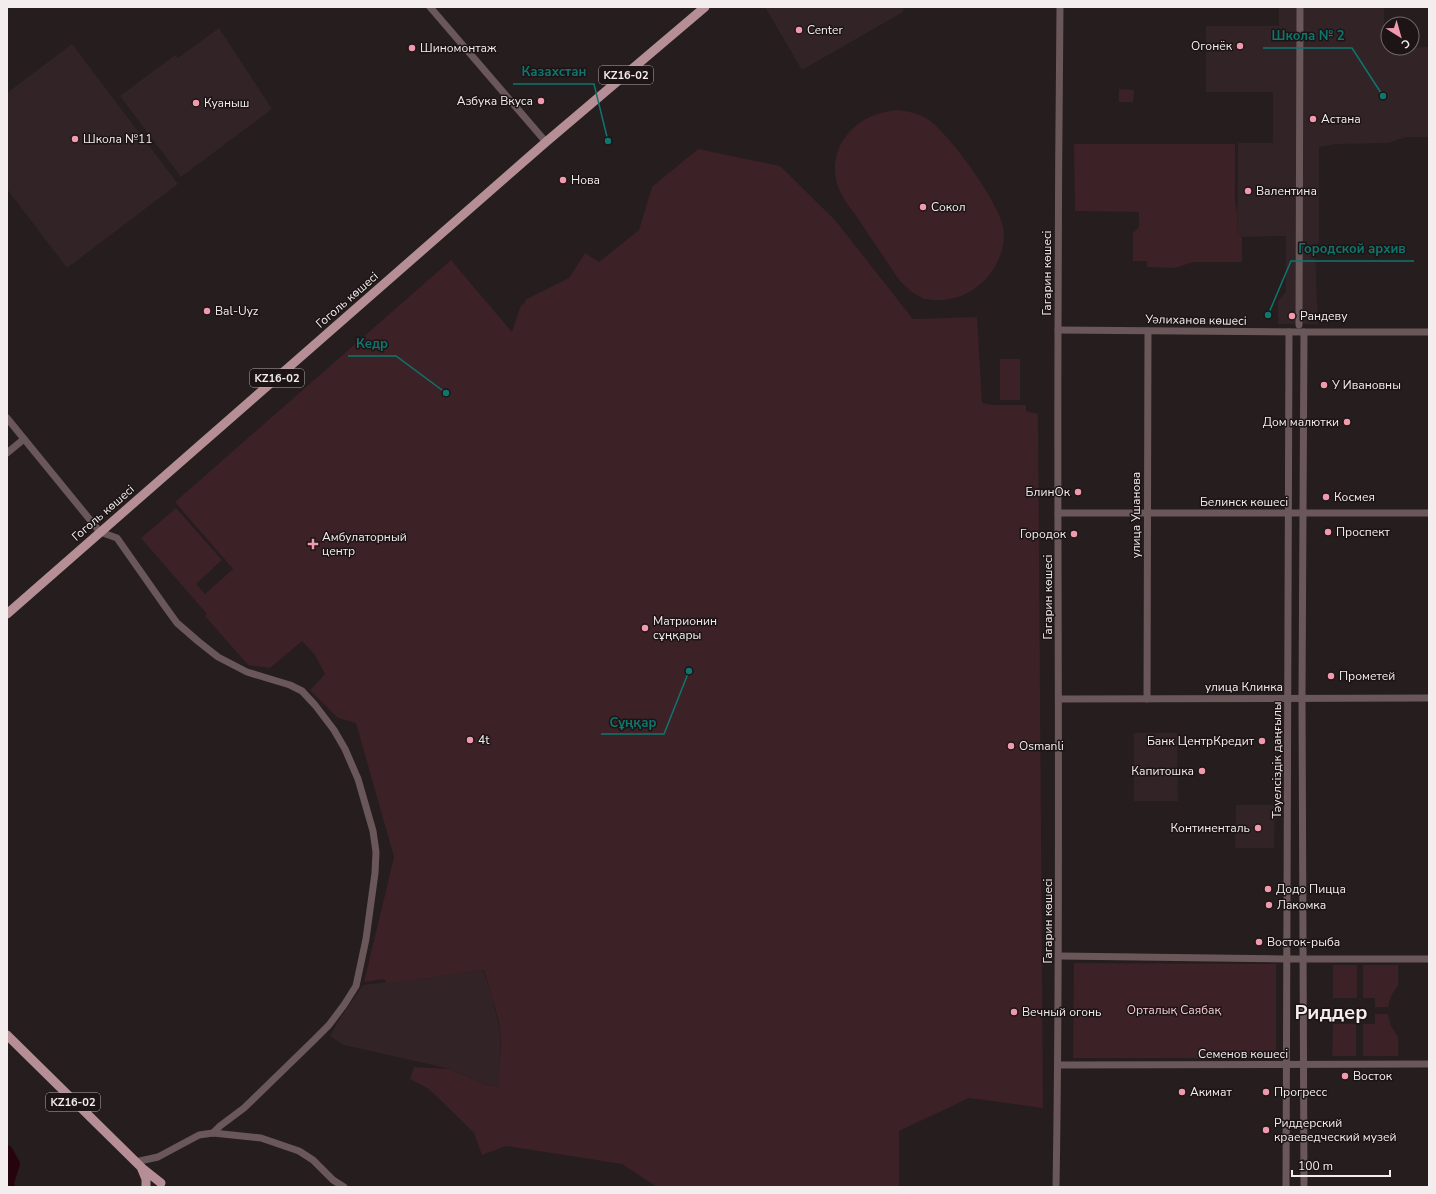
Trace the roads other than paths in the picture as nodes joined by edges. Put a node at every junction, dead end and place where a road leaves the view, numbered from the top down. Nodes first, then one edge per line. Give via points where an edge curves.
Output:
1 (430, 7) edge
2 (705, 7) edge
3 (1060, 7) edge
4 (1300, 7) edge
5 (546, 142) junction
6 (1299, 325) dead end
7 (1058, 330) junction
8 (1148, 331) junction
9 (1289, 332) junction
10 (1304, 332) junction
11 (1429, 332) edge
12 (7, 418) edge
13 (24, 439) junction
14 (7, 453) edge
15 (1058, 513) junction
16 (1147, 513) junction
17 (1289, 513) junction
18 (1303, 514) junction
19 (1429, 514) edge
20 (100, 532) junction
21 (7, 614) edge
22 (1288, 698) junction
23 (1302, 698) junction
24 (1429, 698) edge
25 (1059, 699) junction
26 (1147, 699) junction
27 (1058, 956) junction
28 (1287, 959) junction
29 (1303, 959) junction
30 (1429, 959) edge
31 (7, 1035) edge
32 (1429, 1064) edge
33 (1058, 1065) junction
34 (1287, 1065) junction
35 (1304, 1065) junction
36 (213, 1133) junction
37 (138, 1165) junction
38 (164, 1185) edge
39 (147, 1187) edge
40 (344, 1187) edge
41 (1056, 1187) edge
42 (1286, 1187) edge
43 (1304, 1187) edge

1 - 5 street
2 - 5 main road, Гоголь көшесі / KZ16-02
3 - 7 street, Гагарин көшесі
4 - 6 street
5 - 20 main road, Гоголь көшесі / KZ16-02
7 - 8 street, Уәлиханов көшесі
7 - 15 street, Гагарин көшесі
8 - 9 street, Уәлиханов көшесі
8 - 16 street, улица Ушанова
9 - 10 street, Уәлиханов көшесі
9 - 17 street, Тәуелсіздік даңғылы
10 - 11 street, Уәлиханов көшесі
10 - 18 street, Тәуелсіздік даңғылы
12 - 13 street
13 - 14 street
13 - 20 street
15 - 16 street, Белинск көшесі
15 - 25 street, Гагарин көшесі
16 - 17 street, Белинск көшесі
16 - 26 street, улица Ушанова
17 - 18 street, Белинск көшесі
17 - 22 street, Тәуелсіздік даңғылы
18 - 19 street, Белинск көшесі
18 - 23 street, Тәуелсіздік даңғылы
20 - 21 main road, Гоголь көшесі / KZ16-02
20 - 36 street via 117,538 177,623 199,642 218,657 247,672 290,685 302,692 315,705 345,749 358,779 373,832 376,873 356,986 333,1020 312,1042 244,1108
22 - 23 street, улица Клинка
22 - 26 street, улица Клинка
22 - 28 street, Тәуелсіздік даңғылы
23 - 24 street, улица Клинка
23 - 29 street, Тәуелсіздік даңғылы
25 - 26 street, улица Клинка
25 - 27 street, Гагарин көшесі
27 - 28 street
27 - 33 street, Гагарин көшесі
28 - 29 street
28 - 34 street, Тәуелсіздік даңғылы
29 - 30 street
29 - 35 street, Тәуелсіздік даңғылы
31 - 37 main road, KZ16-02
32 - 35 street, Семенов көшесі
33 - 34 street, Семенов көшесі
33 - 41 street, Гагарин көшесі
34 - 35 street, Семенов көшесі
34 - 42 street, Тәуелсіздік даңғылы
35 - 43 street, Тәуелсіздік даңғылы
36 - 37 street via 199,1135
36 - 40 street via 261,1138 299,1151
37 - 38 main road, KZ16-02
37 - 39 main road, KZ16-02 via 146,1179
38 - 39 main road, KZ16-02 via 152,1184

